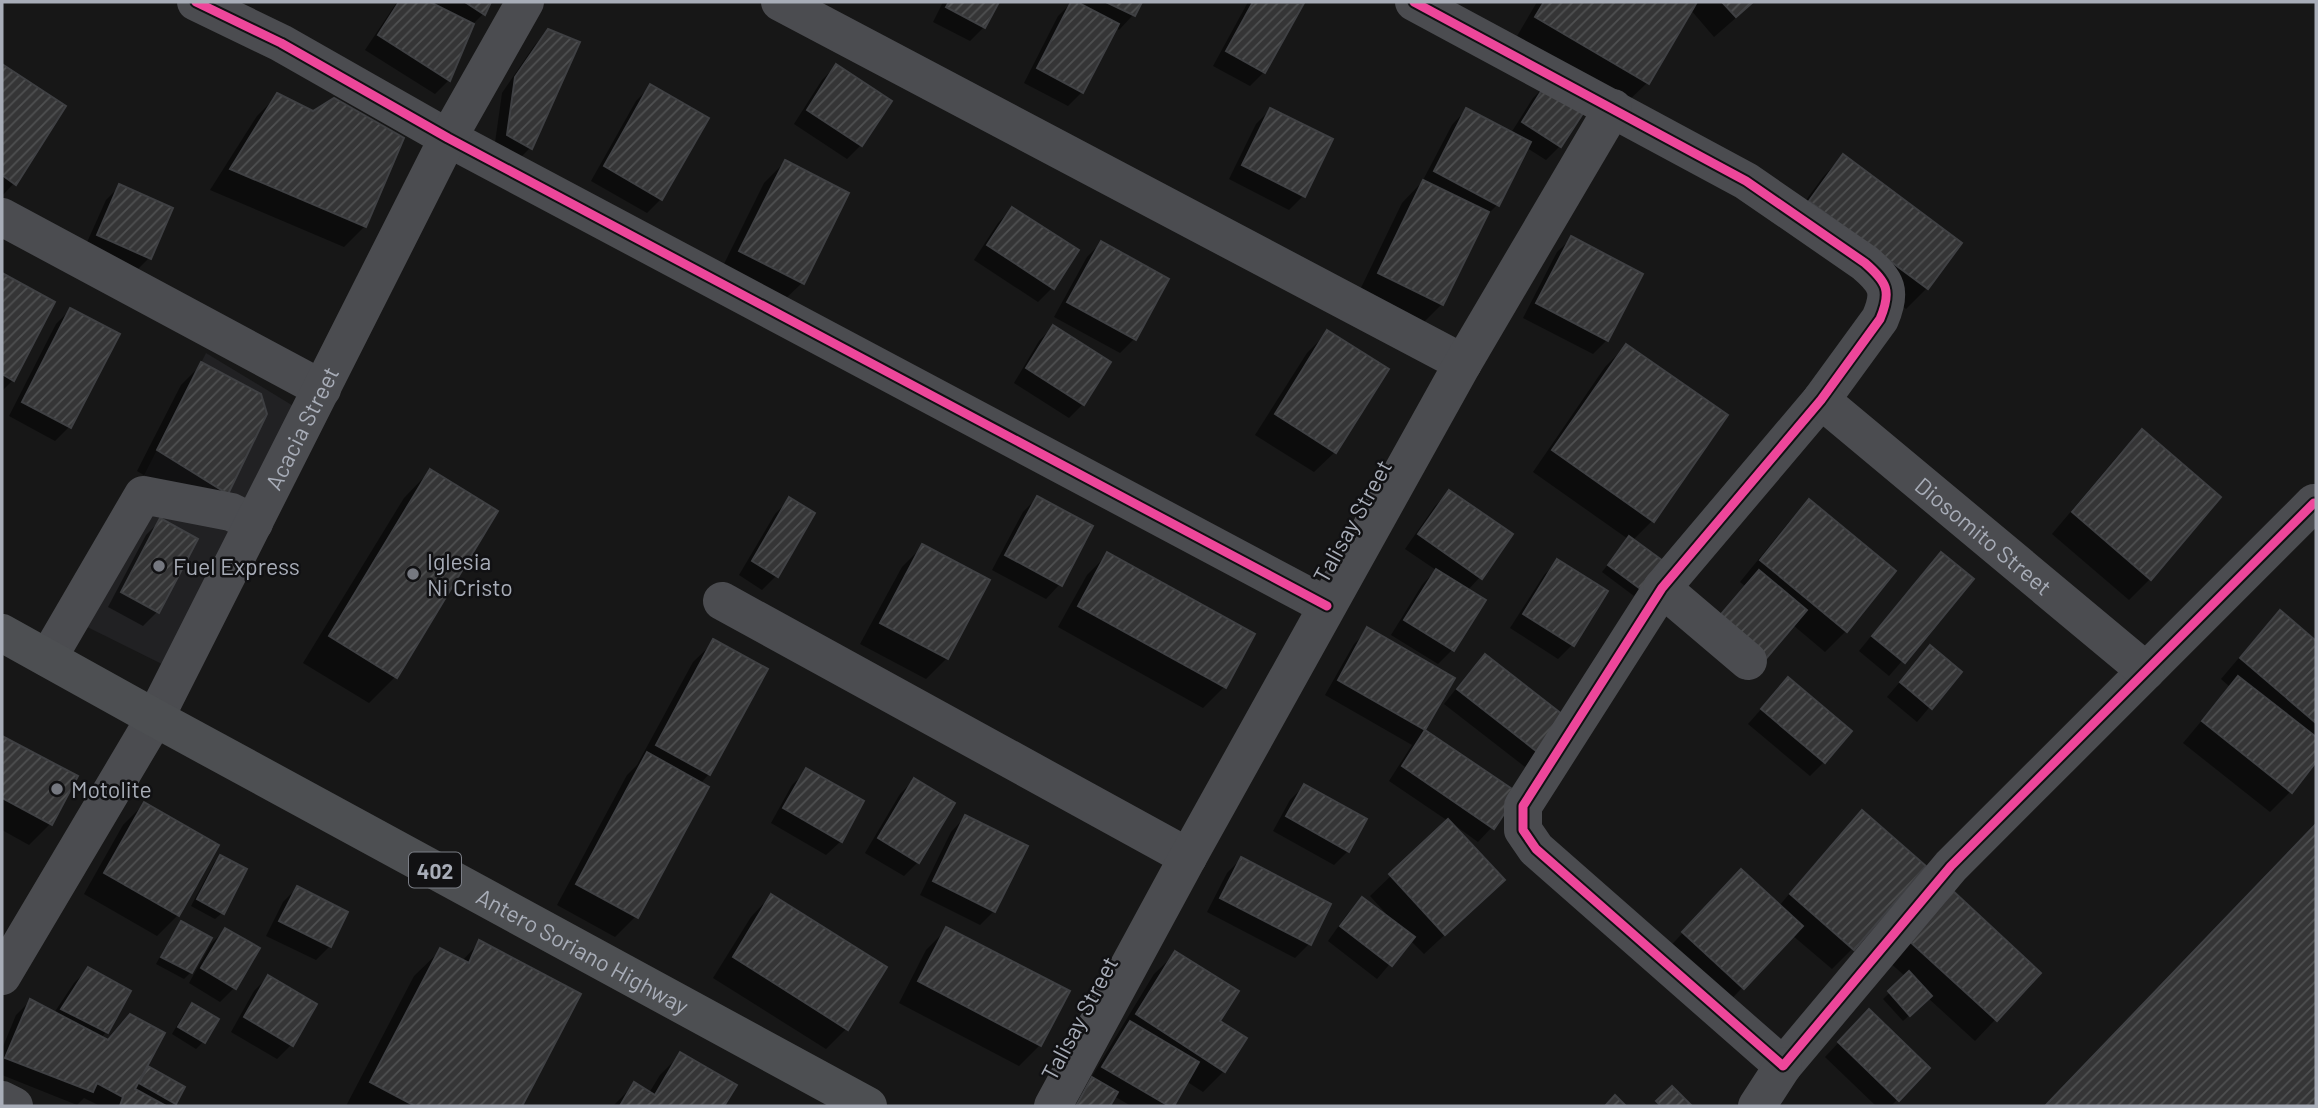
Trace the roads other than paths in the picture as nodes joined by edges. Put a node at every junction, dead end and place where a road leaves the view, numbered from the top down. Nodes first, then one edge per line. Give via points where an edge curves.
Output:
1 (196, 2) edge
2 (525, 2) edge
3 (780, 2) edge
4 (1415, 2) edge
5 (1614, 108) junction
6 (448, 138) junction
7 (2, 217) edge
8 (1463, 363) junction
9 (322, 390) junction
10 (1821, 400) junction
11 (2314, 503) dead end
12 (254, 523) junction
13 (1662, 588) junction
14 (722, 601) dead end
15 (1327, 606) junction
16 (2, 633) edge
17 (48, 659) junction
18 (1748, 661) dead end
19 (2146, 671) junction
20 (155, 718) junction
21 (1188, 857) junction
22 (2, 976) edge
23 (1783, 1066) junction
24 (2, 1101) edge
25 (14, 1106) edge
26 (868, 1106) edge
27 (1053, 1106) edge
28 (1756, 1106) edge

1 - 6 street via 281,43
2 - 6 street, Acacia Street
3 - 8 street
4 - 5 street
5 - 8 street, Talisay Street
5 - 10 street via 1746,181 1880,276 1887,289 1880,318
6 - 9 street, Acacia Street
6 - 15 street
7 - 9 street
8 - 15 street, Talisay Street
9 - 12 street, Acacia Street
10 - 13 street
10 - 19 street, Diosomito Street
11 - 19 street
12 - 17 street via 231,512 144,495
12 - 20 street, Acacia Street
13 - 18 street
13 - 23 street via 1523,806 1522,830 1536,849
14 - 21 street
15 - 21 street, Talisay Street
16 - 17 main road, Antero Soriano Highway / 402
17 - 20 main road, Antero Soriano Highway / 402
19 - 23 street via 1951,866
20 - 22 street, Acacia Street
20 - 26 main road, Antero Soriano Highway / 402
21 - 27 street, Talisay Street
23 - 28 street
24 - 25 street

